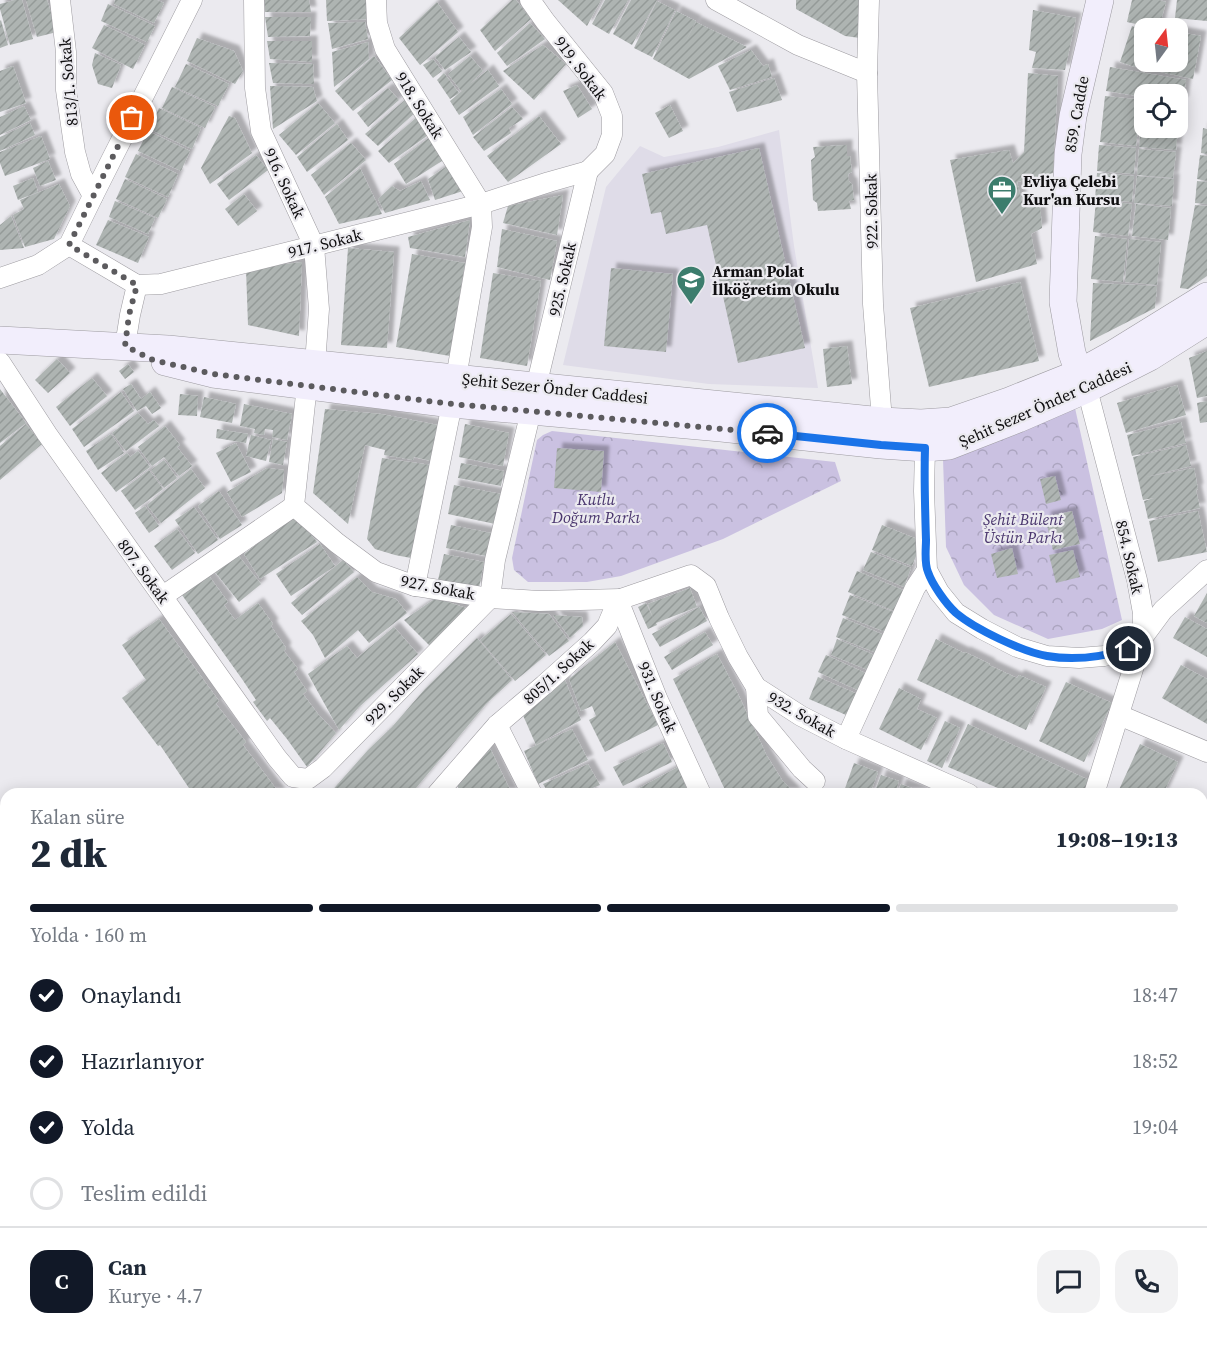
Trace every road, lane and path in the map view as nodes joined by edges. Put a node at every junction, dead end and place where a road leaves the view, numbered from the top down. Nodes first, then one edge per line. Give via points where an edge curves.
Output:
1 (60, 0) edge
2 (192, 0) edge
3 (254, 0) edge
4 (376, 0) edge
5 (530, 0) edge
6 (716, 0) edge
7 (869, 0) edge
8 (1100, 0) edge
9 (867, 73) junction
10 (588, 171) junction
11 (93, 196) junction
12 (481, 204) junction
13 (69, 245) junction
14 (314, 246) junction
15 (0, 278) edge
16 (137, 285) junction
17 (1207, 296) edge
18 (1207, 321) edge
19 (0, 340) edge
20 (125, 346) junction
21 (0, 362) edge
22 (311, 375) junction
23 (456, 378) junction
24 (1083, 381) junction
25 (533, 399) junction
26 (452, 404) junction
27 (882, 433) junction
28 (925, 448) junction
29 (294, 506) junction
30 (927, 570) junction
31 (1207, 570) edge
32 (416, 586) junction
33 (163, 596) junction
34 (490, 598) junction
35 (619, 599) junction
36 (1143, 637) junction
37 (756, 687) junction
38 (1119, 715) junction
39 (497, 725) junction
40 (846, 739) junction
41 (1207, 752) edge
42 (293, 777) joint
43 (815, 781) dead end
44 (442, 788) edge
45 (529, 788) edge
46 (698, 788) edge
47 (956, 788) edge
48 (1096, 788) edge

1 - 11 street, 813/1. Sokak via 75,152
2 - 11 street
3 - 14 street, 916. Sokak via 255,88 261,131
4 - 12 street, 918. Sokak via 377,23 385,49
5 - 10 street, 919. Sokak via 603,93 612,116 612,135 605,154
6 - 9 street via 798,45
7 - 9 street, 922. Sokak
8 - 24 street, 859. Cadde via 1068,154 1063,302 1072,353
9 - 27 street, 922. Sokak via 873,304
10 - 12 street, 917. Sokak
10 - 25 street, 925. Sokak
11 - 13 street
12 - 14 street, 917. Sokak
12 - 23 street via 482,227
13 - 15 street via 38,266
13 - 16 street
14 - 16 street, 917. Sokak via 161,284
14 - 22 street, 916. Sokak via 319,309
16 - 20 street
17 - 24 street, Şehit Sezer Önder Caddesi via 1113,354
18 - 24 street, Şehit Sezer Önder Caddesi via 1150,357
19 - 20 street, Şehit Sezer Önder Caddesi
20 - 22 street, Şehit Sezer Önder Caddesi via 168,349
21 - 33 street, 807. Sokak
22 - 23 street, Şehit Sezer Önder Caddesi
22 - 26 street, Şehit Sezer Önder Caddesi
22 - 29 street
23 - 25 street, Şehit Sezer Önder Caddesi
23 - 26 street
24 - 27 street, Şehit Sezer Önder Caddesi via 951,421 921,423
24 - 28 street, Şehit Sezer Önder Caddesi via 1008,423 949,446
24 - 36 street, 854. Sokak via 1137,580
25 - 26 street, Şehit Sezer Önder Caddesi
25 - 27 street, Şehit Sezer Önder Caddesi
25 - 34 street, 925. Sokak via 495,560
26 - 32 street
27 - 28 street, Şehit Sezer Önder Caddesi
28 - 30 street
29 - 32 street, 927. Sokak via 376,572
29 - 33 street
30 - 36 street via 956,613 1017,647 1047,656 1079,658 1129,649
30 - 40 street via 915,588
31 - 36 street via 1163,610
32 - 34 street, 927. Sokak
33 - 42 street, 807. Sokak
34 - 35 street, 927. Sokak
34 - 42 street, 929. Sokak via 323,768 309,779
35 - 37 street, 932. Sokak via 691,575 706,586
35 - 39 street, 805/1. Sokak via 607,626
35 - 46 street, 931. Sokak via 657,698
36 - 38 street, 854. Sokak
37 - 40 street, 932. Sokak
37 - 43 street via 758,716
38 - 41 street
38 - 48 street, 854. Sokak
39 - 44 street, 805/1. Sokak
39 - 45 street
40 - 47 street, 932. Sokak

